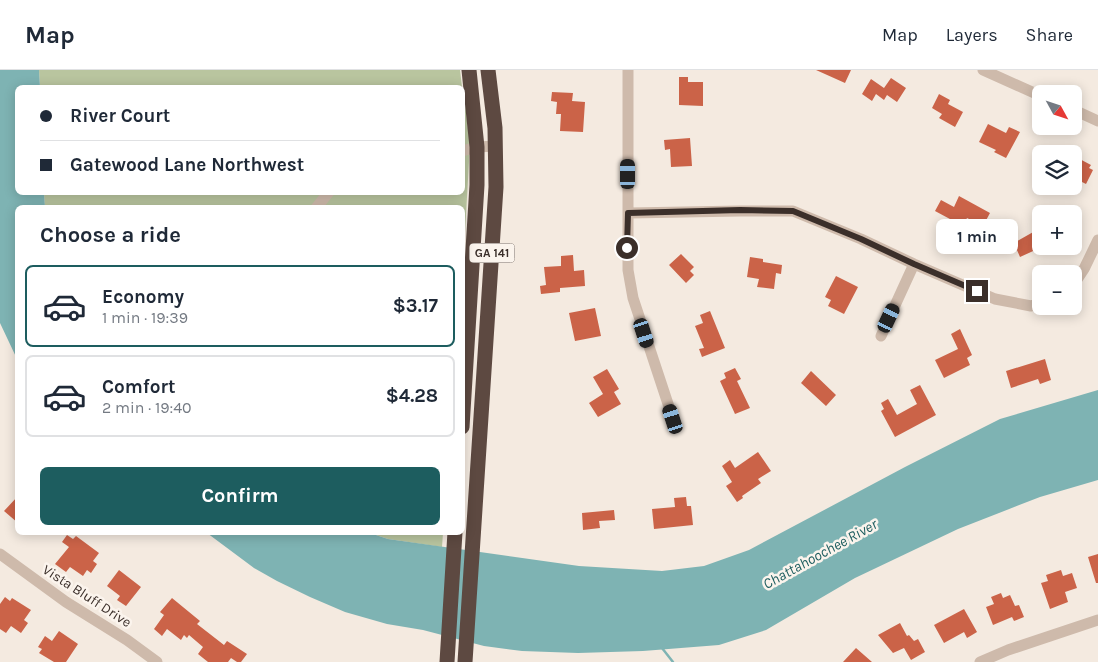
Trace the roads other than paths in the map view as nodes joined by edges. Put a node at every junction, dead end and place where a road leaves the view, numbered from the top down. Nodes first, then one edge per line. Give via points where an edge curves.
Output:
1 (469, 70) edge
2 (488, 70) edge
3 (628, 70) edge
4 (983, 70) edge
5 (1032, 92) edge
6 (1082, 114) edge
7 (1098, 121) edge
8 (496, 146) junction
9 (470, 149) edge
10 (327, 195) edge
11 (318, 205) edge
12 (628, 213) junction
13 (1098, 240) edge
14 (914, 264) junction
15 (1082, 272) edge
16 (1032, 306) edge
17 (881, 336) dead end
18 (465, 384) edge
19 (673, 419) dead end
20 (455, 535) edge
21 (0, 554) edge
22 (1098, 620) edge
23 (157, 662) edge
24 (447, 662) edge
25 (465, 662) edge
26 (980, 662) edge

1 - 9 highway, GA 141
2 - 8 highway, GA 141
3 - 12 street
4 - 5 street
6 - 7 street
8 - 9 street
8 - 25 highway, GA 141
9 - 18 highway, GA 141 via 476,224
10 - 11 street
12 - 14 street via 793,211
12 - 19 street via 628,270 633,298
13 - 15 street
14 - 16 street via 995,299
14 - 17 street
20 - 24 highway
21 - 23 street, Vista Bluff Drive
22 - 26 street

